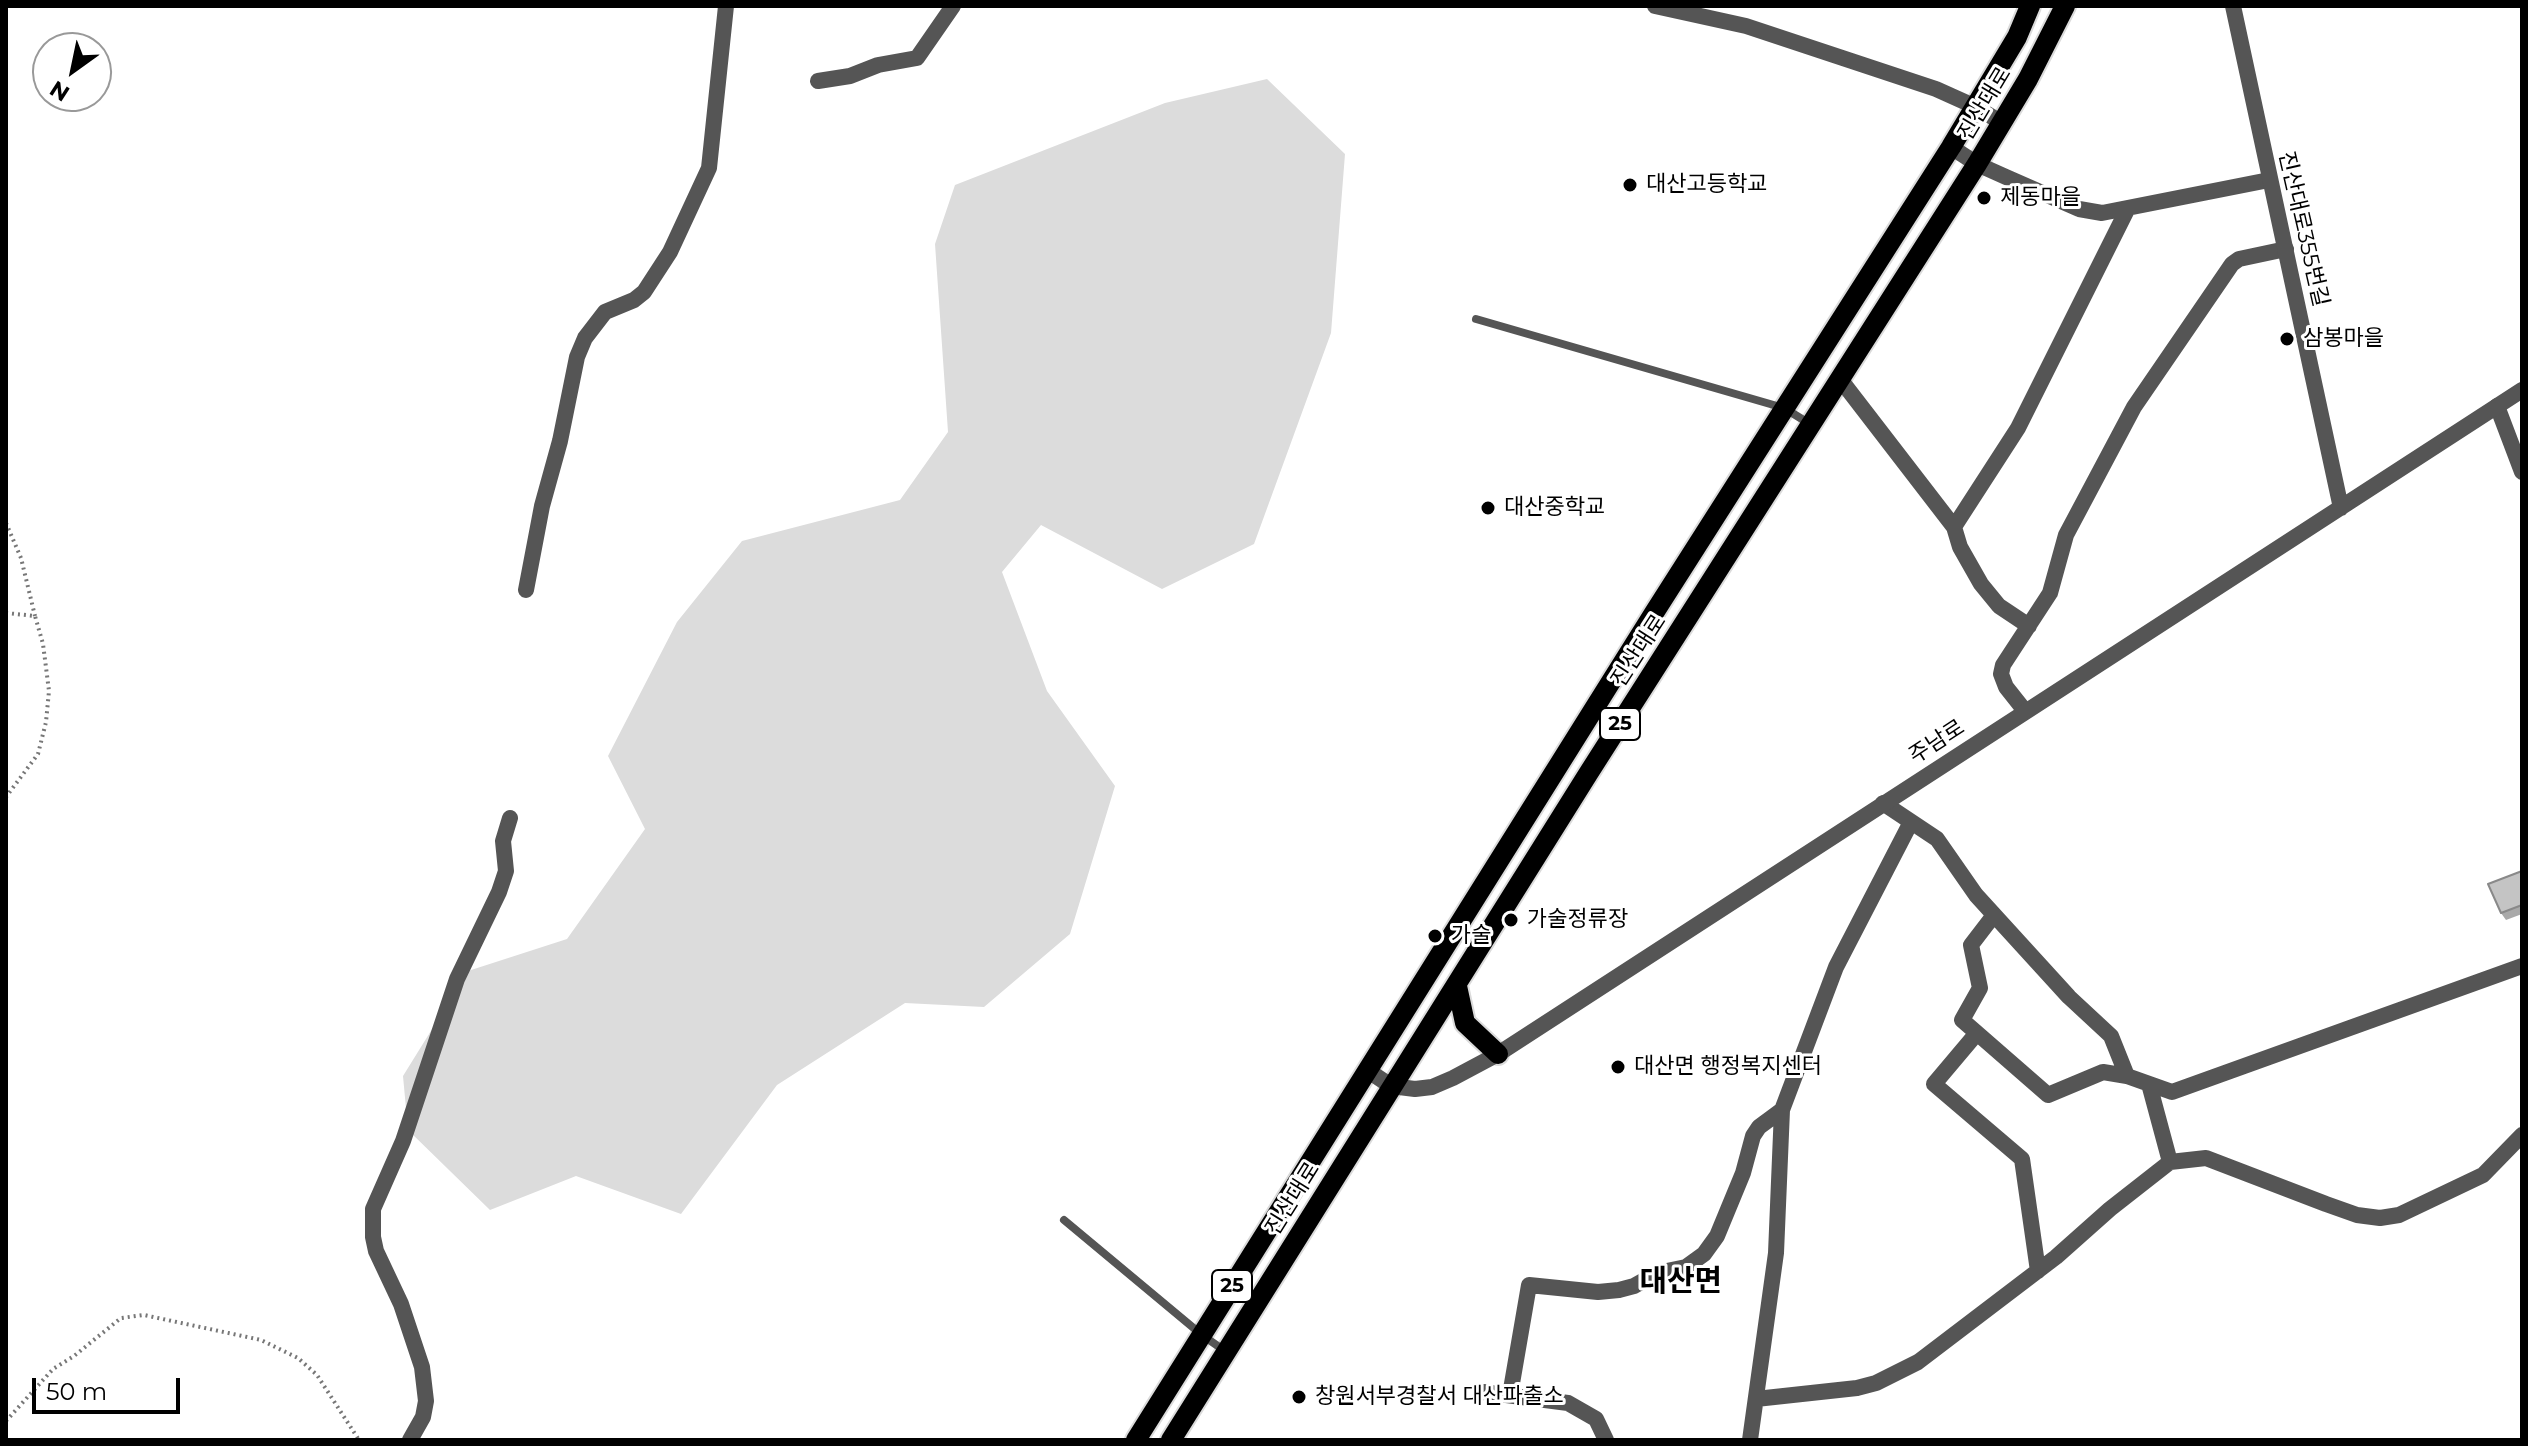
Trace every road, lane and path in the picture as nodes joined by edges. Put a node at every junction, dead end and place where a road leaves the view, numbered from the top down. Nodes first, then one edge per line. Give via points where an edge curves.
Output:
1 (726, 6) edge
2 (953, 6) edge
3 (1655, 6) edge
4 (2030, 6) edge
5 (2065, 6) edge
6 (2233, 6) edge
7 (818, 81) dead end
8 (1976, 107) junction
9 (2002, 123) junction
10 (1951, 147) junction
11 (1977, 164) junction
12 (2269, 180) junction
13 (2128, 208) junction
14 (2286, 249) junction
15 (1476, 319) dead end
16 (1840, 379) junction
17 (2522, 390) edge
18 (2497, 406) junction
19 (1784, 408) junction
20 (1811, 424) junction
21 (2522, 472) edge
22 (2341, 508) junction
23 (6, 523) edge
24 (1954, 527) junction
25 (526, 590) dead end
26 (6, 613) edge
27 (35, 616) junction
28 (2029, 626) junction
29 (2025, 711) junction
30 (6, 797) edge
31 (1883, 803) junction
32 (510, 818) dead end
33 (1911, 822) junction
34 (1994, 915) junction
35 (2522, 966) edge
36 (1457, 986) junction
37 (1977, 1033) junction
38 (1498, 1054) junction
39 (1367, 1070) junction
40 (2127, 1076) junction
41 (2149, 1084) junction
42 (1391, 1086) junction
43 (1782, 1110) junction
44 (2522, 1135) edge
45 (2170, 1162) junction
46 (1064, 1220) dead end
47 (2038, 1271) junction
48 (1202, 1335) junction
49 (1226, 1351) junction
50 (1483, 1392) dead end
51 (1510, 1395) junction
52 (1756, 1399) junction
53 (6, 1421) edge
54 (359, 1440) edge
55 (410, 1440) edge
56 (1136, 1440) edge
57 (1171, 1440) edge
58 (1606, 1440) edge
59 (1750, 1440) edge

1 - 25 street via 709,168 670,252 644,292 605,312 585,338
2 - 7 street via 917,58
3 - 8 street via 1746,26
4 - 8 main road, 진산대로 / 25
5 - 9 main road, 진산대로 / 25
6 - 12 street, 진산대로355번길
8 - 9 street
8 - 10 main road, 진산대로 / 25
9 - 11 main road, 진산대로 / 25
10 - 11 street
10 - 19 main road, 진산대로 / 25
11 - 13 street via 2079,209 2102,213
11 - 16 main road, 진산대로 / 25
12 - 13 street
12 - 14 street, 진산대로355번길
13 - 24 street via 2018,428
14 - 22 street, 진산대로355번길
14 - 28 street via 2232,264 2143,394 2066,535 2050,593
15 - 19 lane
16 - 20 main road, 진산대로 / 25
16 - 24 street
17 - 18 street, 주남로
18 - 21 street
18 - 22 street, 주남로
19 - 20 lane
19 - 39 main road, 진산대로 / 25
20 - 36 main road, 진산대로 / 25
22 - 29 street, 주남로
23 - 27 path
24 - 28 street via 1981,584 1999,606
26 - 27 path
27 - 30 path via 49,691 46,722 38,754
28 - 29 street via 2001,674
29 - 31 street, 주남로
31 - 33 street
31 - 38 street, 주남로
32 - 55 street via 499,892 457,979 403,1141 373,1209 376,1251 422,1367 426,1401
33 - 34 street via 1937,839
33 - 43 street via 1836,967
34 - 37 street via 1971,945 1980,988 1962,1020
34 - 40 street via 2111,1036
35 - 41 street via 2172,1092
36 - 38 main road via 1465,1023
36 - 42 main road, 진산대로 / 25
37 - 40 street via 2048,1095 2103,1072
37 - 47 street via 1934,1084 2022,1159
38 - 42 street, 주남로 via 1432,1087
39 - 42 street
39 - 48 main road, 진산대로 / 25
40 - 41 street
41 - 45 street
42 - 49 main road, 진산대로 / 25
43 - 51 street via 1753,1136 1717,1236 1686,1267 1609,1291 1529,1285
43 - 52 street via 1776,1253
44 - 45 street via 2483,1175 2399,1215 2380,1218 2357,1215 2206,1158
45 - 47 street
46 - 48 lane
47 - 52 street via 1918,1362 1876,1383
48 - 49 lane
48 - 56 main road, 진산대로 / 25
49 - 57 main road, 진산대로 / 25
50 - 51 street
51 - 58 street via 1568,1403 1596,1419
52 - 59 street
53 - 54 path via 53,1369 121,1318 144,1315 261,1340 298,1358 317,1375

